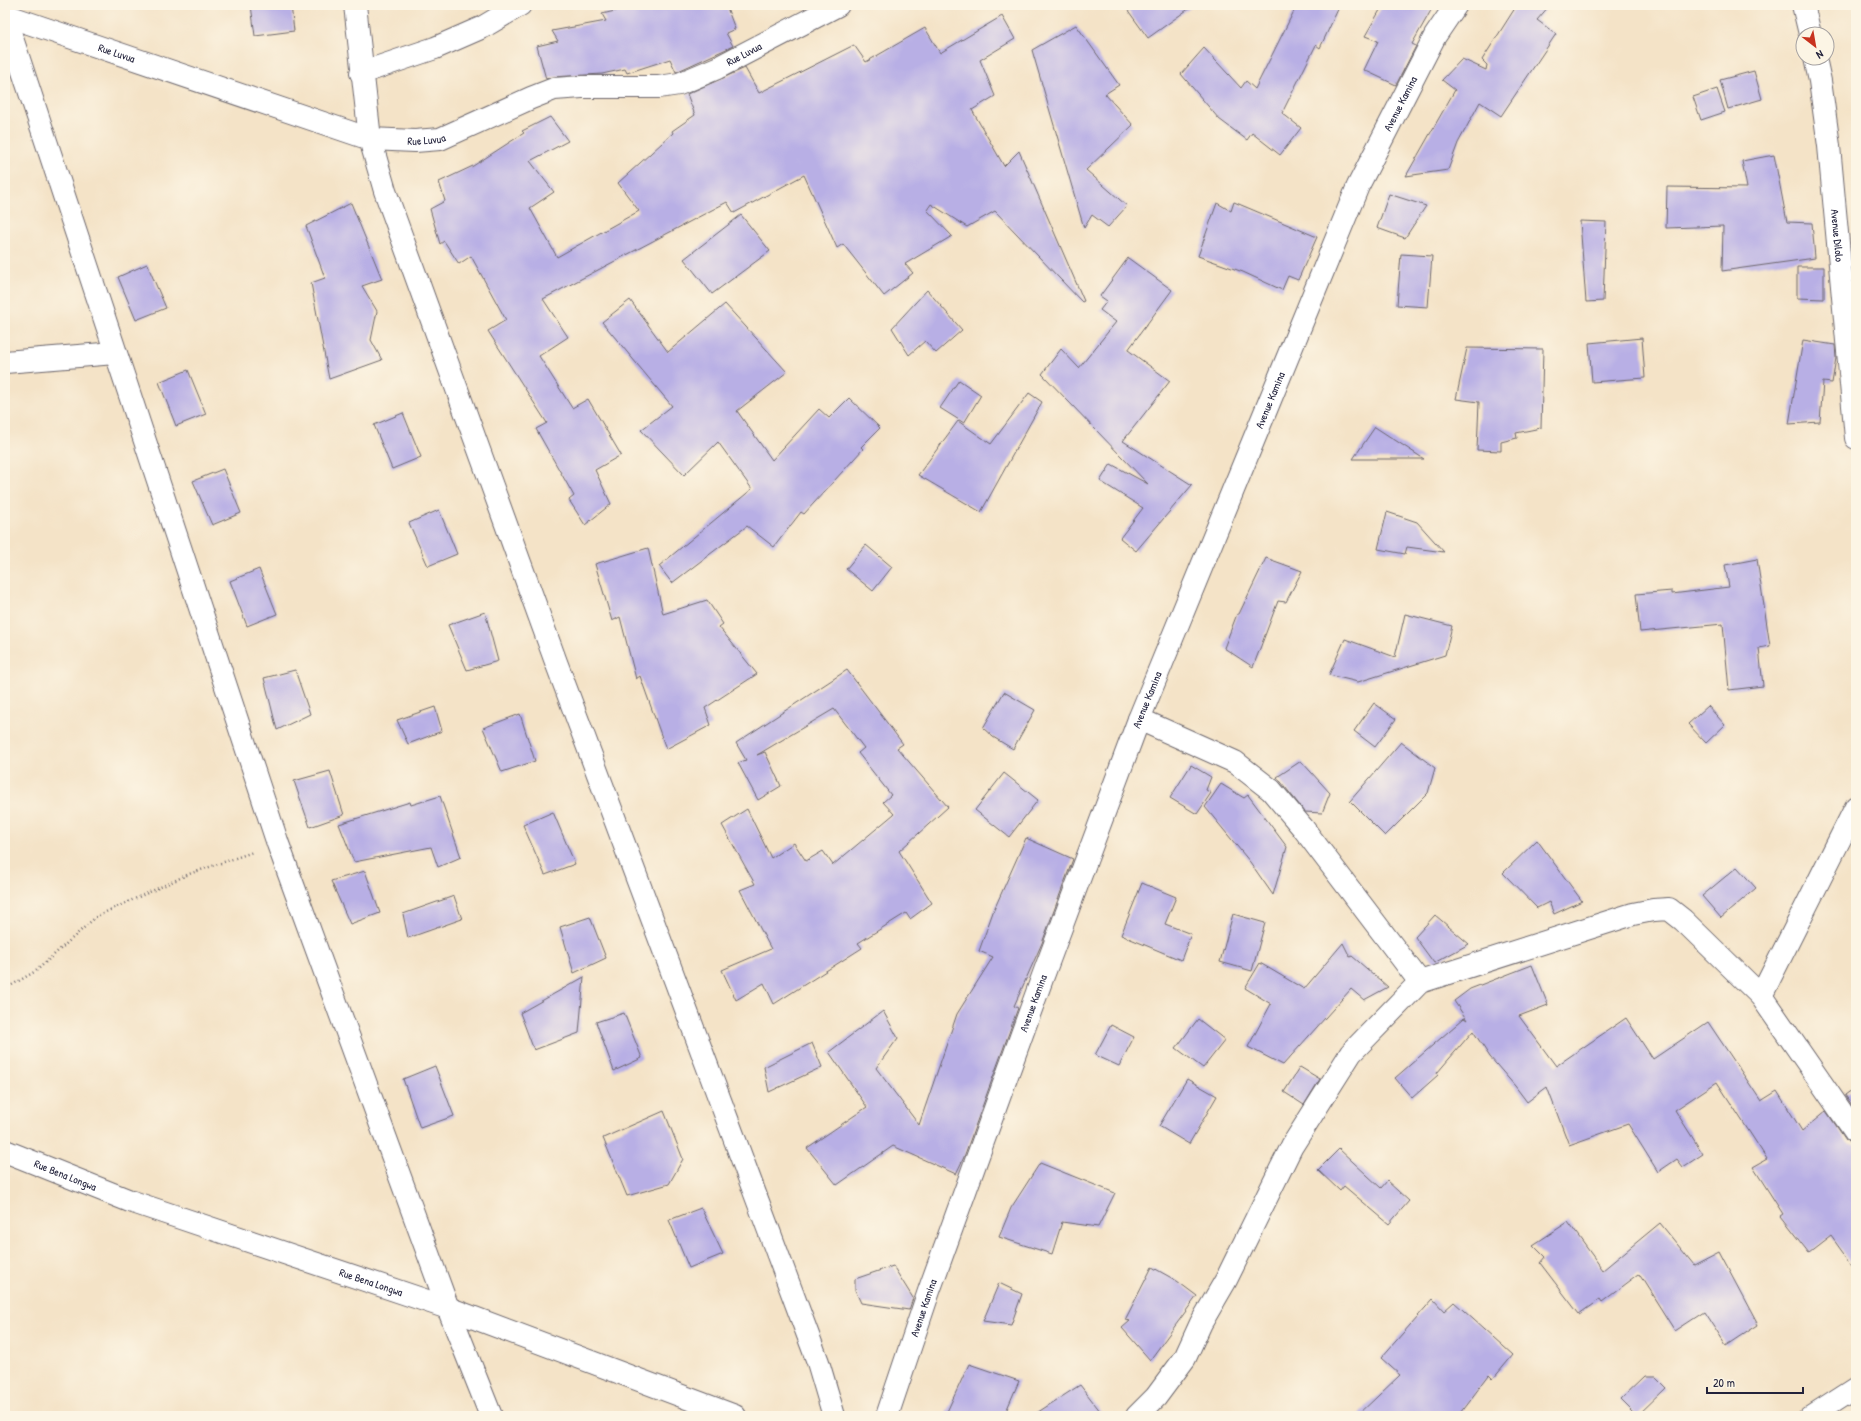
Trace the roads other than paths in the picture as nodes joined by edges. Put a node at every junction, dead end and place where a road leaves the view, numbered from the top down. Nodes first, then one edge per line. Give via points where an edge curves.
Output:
1 (355, 5) edge
2 (520, 5) edge
3 (838, 5) edge
4 (1456, 5) edge
5 (1803, 5) edge
6 (5, 16) edge
7 (1808, 26) edge
8 (1817, 66) edge
9 (361, 73) junction
10 (370, 139) junction
11 (115, 353) junction
12 (5, 362) edge
13 (1856, 438) edge
14 (1139, 719) junction
15 (1856, 807) edge
16 (1420, 982) junction
17 (1761, 996) junction
18 (1856, 1133) edge
19 (5, 1151) edge
20 (448, 1308) junction
21 (1856, 1387) edge
22 (491, 1416) edge
23 (735, 1416) edge
24 (834, 1416) edge
25 (887, 1416) edge
26 (1137, 1416) edge
27 (1811, 1416) edge

1 - 9 street
2 - 9 street via 483,28 435,48
3 - 10 street, Rue Luvua via 717,68 679,84 659,87 562,88 531,98 440,139
4 - 14 street, Avenue Kamina via 1435,36 1358,186
5 - 7 street
6 - 10 street, Rue Luvua
6 - 11 street
8 - 13 street, Avenue Dilolo via 1829,146
9 - 10 street
10 - 24 street via 385,191 485,468 812,1347
11 - 12 street
11 - 20 street via 278,844
14 - 16 street via 1235,762 1271,790
14 - 25 street, Avenue Kamina via 929,1291
15 - 17 street
16 - 17 street via 1633,914 1669,909
16 - 26 street via 1351,1053 1292,1146 1185,1358 1156,1397
17 - 18 street
19 - 20 street, Rue Bena Longwa via 130,1201
20 - 22 street
20 - 23 street, Rue Bena Longwa
21 - 27 street

